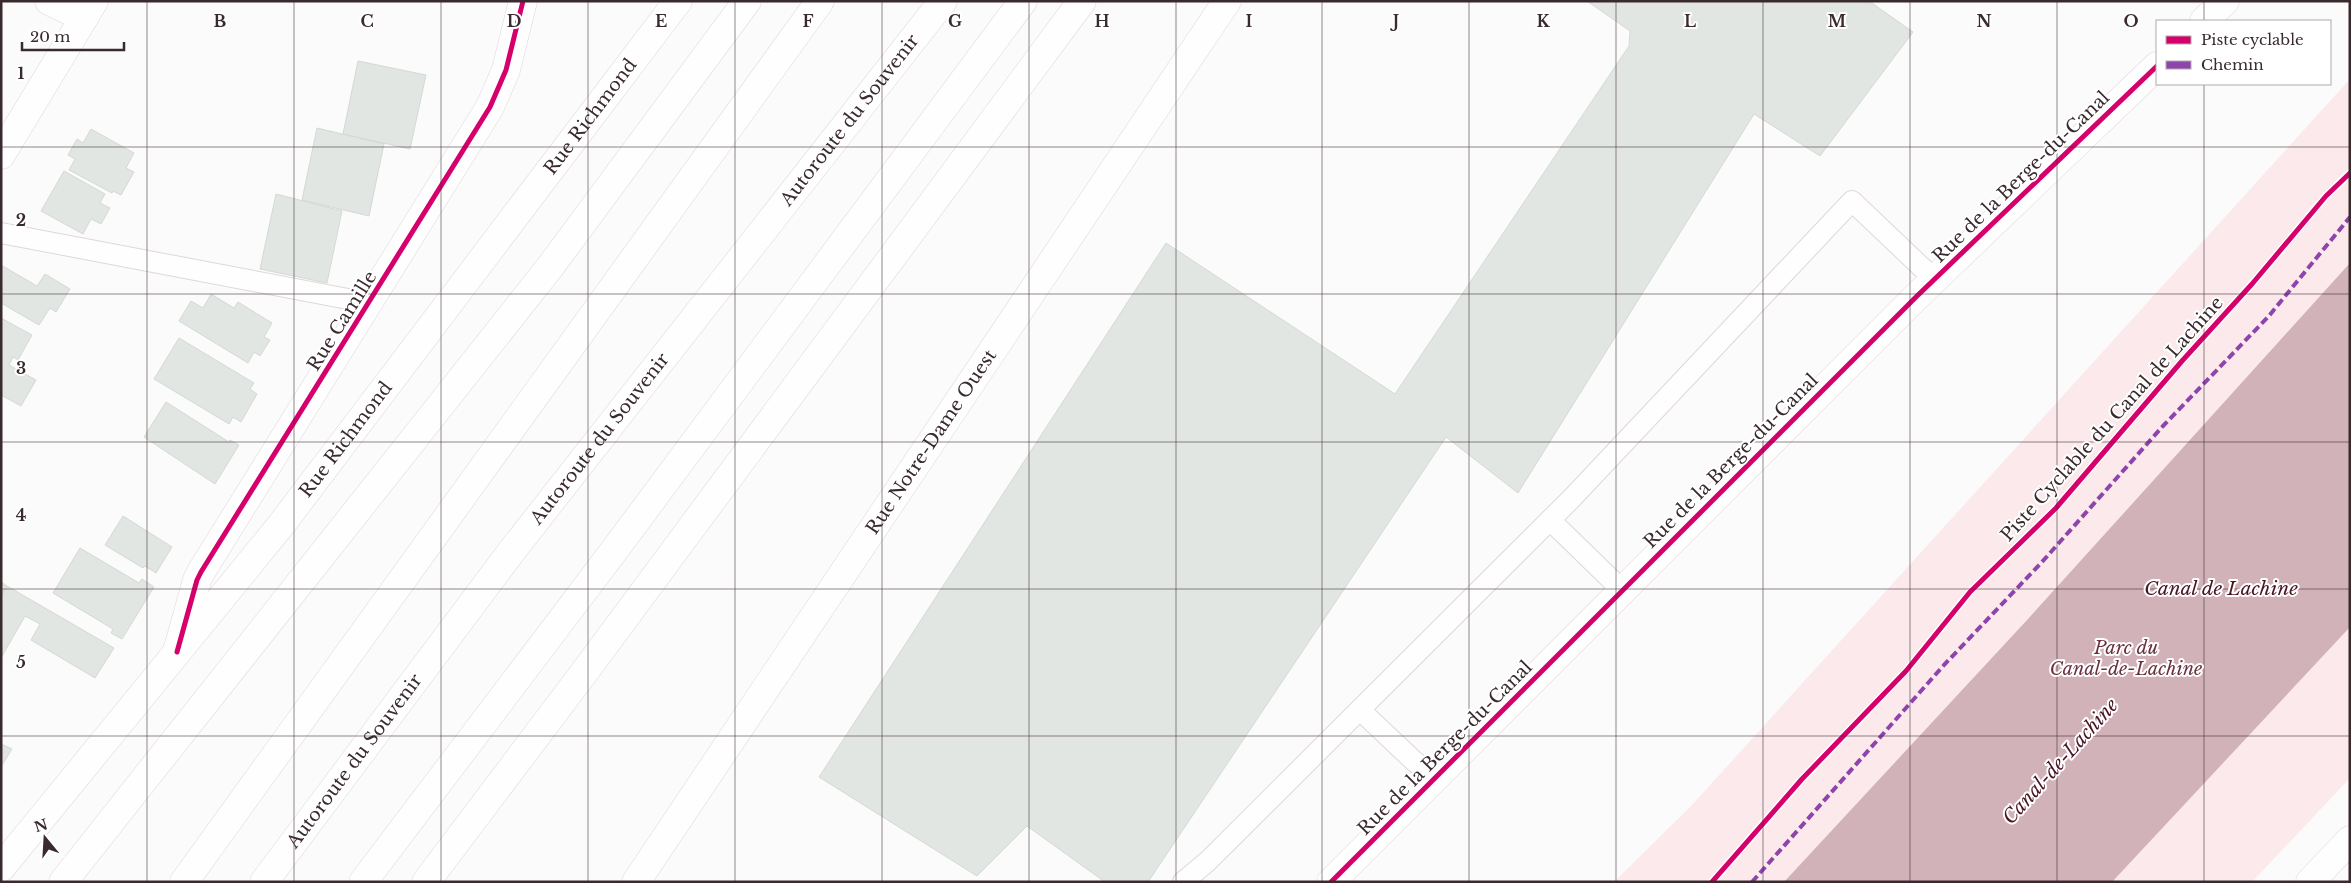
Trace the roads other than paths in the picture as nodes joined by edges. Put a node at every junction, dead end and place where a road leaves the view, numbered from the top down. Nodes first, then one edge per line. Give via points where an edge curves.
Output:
1 (49, 1) edge
2 (523, 1) edge
3 (678, 1) edge
4 (747, 1) edge
5 (820, 1) edge
6 (828, 1) edge
7 (943, 1) edge
8 (1022, 1) edge
9 (1082, 1) edge
10 (1227, 1) edge
11 (2225, 1) edge
12 (89, 10) edge
13 (2205, 20) edge
14 (2156, 67) edge
15 (760, 86) junction
16 (1, 155) edge
17 (1, 233) edge
18 (1934, 279) junction
19 (367, 307) junction
20 (1550, 520) junction
21 (1622, 590) junction
22 (177, 652) junction
23 (1360, 710) junction
24 (1435, 777) junction
25 (2350, 840) edge
26 (1, 868) edge
27 (63, 882) edge
28 (184, 882) edge
29 (264, 882) edge
30 (363, 882) edge
31 (426, 882) edge
32 (636, 882) edge
33 (1183, 882) edge
34 (1331, 882) edge
35 (2310, 882) edge

1 - 12 main road
2 - 19 main road, Rue Camille via 501,87
3 - 22 main road, Rue Richmond via 281,525
4 - 27 main road via 550,267
5 - 15 main road
6 - 15 lane
7 - 29 main road, Autoroute du Souvenir via 511,552
8 - 30 main road via 619,544
9 - 31 main road
10 - 32 main road, Rue Notre-Dame Ouest
11 - 13 main road
12 - 16 main road
14 - 18 main road, Rue de la Berge-du-Canal
15 - 28 main road
17 - 19 lane via 339,297
18 - 20 lane via 1852,200
18 - 21 main road, Rue de la Berge-du-Canal
19 - 22 main road, Rue Camille via 197,580
20 - 21 lane
20 - 23 lane
21 - 24 main road, Rue de la Berge-du-Canal
22 - 26 main road, Rue Richmond
23 - 24 lane via 1414,762
23 - 33 lane
24 - 34 main road, Rue de la Berge-du-Canal
25 - 35 main road

